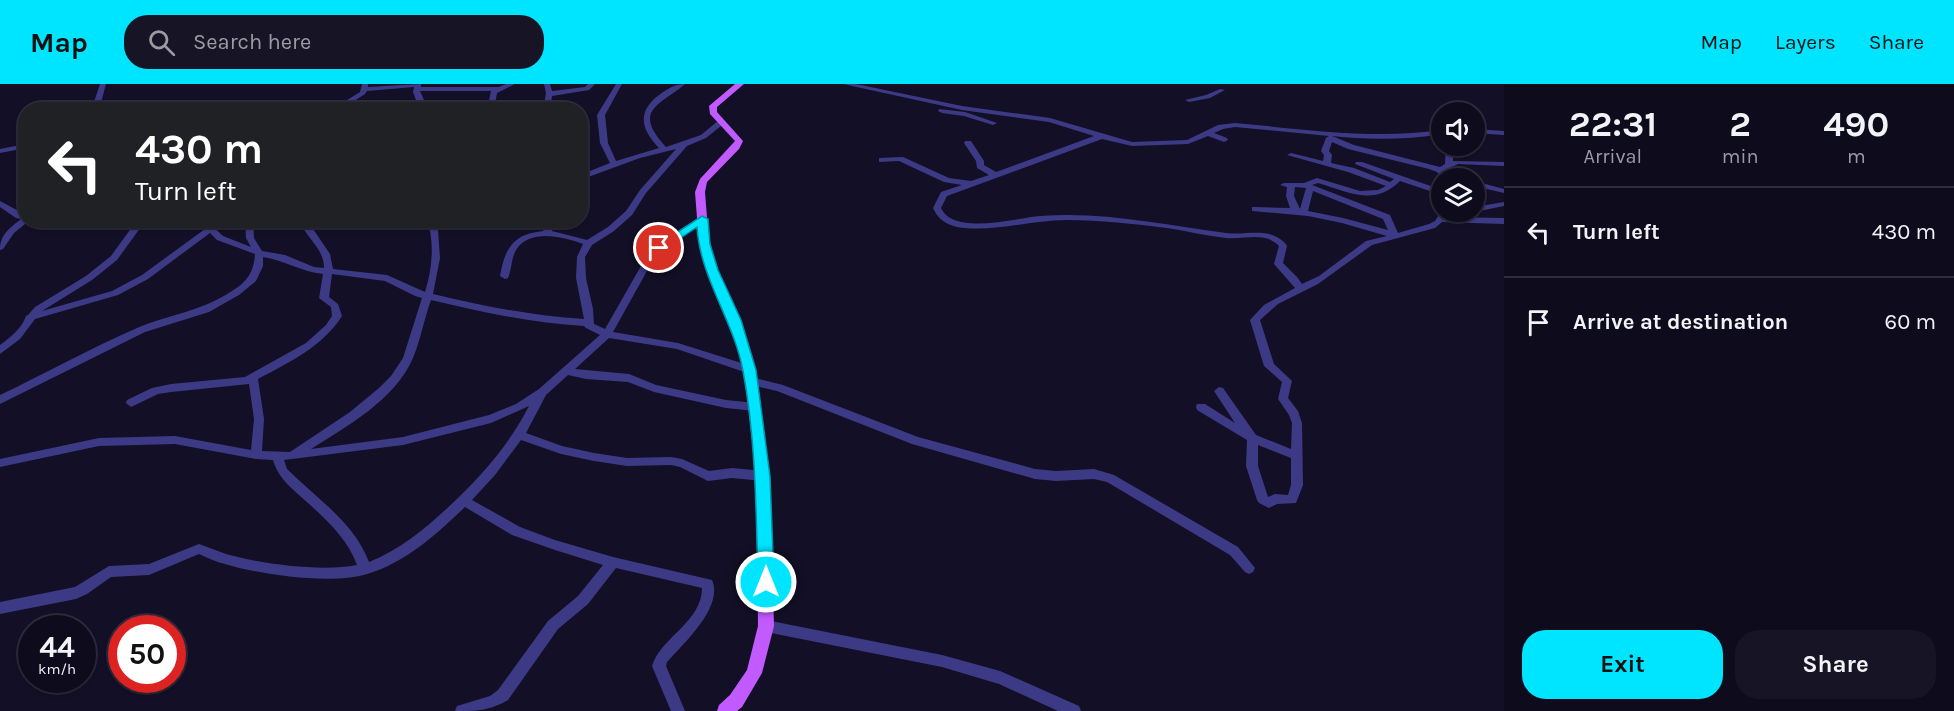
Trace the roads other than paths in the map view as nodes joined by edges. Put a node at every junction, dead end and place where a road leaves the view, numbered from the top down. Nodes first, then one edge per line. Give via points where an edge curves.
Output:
1 (103, 84) edge
2 (512, 84) edge
3 (547, 84) edge
4 (592, 84) edge
5 (619, 84) edge
6 (682, 84) edge
7 (740, 84) edge
8 (846, 84) edge
9 (417, 86) edge
10 (365, 87) edge
11 (497, 89) junction
12 (1222, 90) dead end
13 (549, 94) junction
14 (926, 100) junction
15 (1189, 100) dead end
16 (97, 102) edge
17 (349, 102) edge
18 (420, 102) edge
19 (491, 102) edge
20 (548, 102) edge
21 (942, 111) junction
22 (961, 113) junction
23 (948, 118) dead end
24 (722, 122) junction
25 (993, 123) dead end
26 (1485, 132) edge
27 (1209, 133) junction
28 (1431, 133) edge
29 (1504, 133) edge
30 (1102, 136) junction
31 (1326, 136) junction
32 (1224, 140) dead end
33 (968, 143) dead end
34 (1172, 144) junction
35 (683, 146) junction
36 (18, 148) edge
37 (664, 149) junction
38 (1182, 150) dead end
39 (0, 151) edge
40 (1291, 155) dead end
41 (1447, 156) edge
42 (882, 160) dead end
43 (614, 164) junction
44 (1327, 164) junction
45 (1359, 164) dead end
46 (1504, 164) edge
47 (1444, 168) junction
48 (588, 174) edge
49 (996, 176) junction
50 (1398, 179) junction
51 (972, 184) junction
52 (1392, 186) junction
53 (1485, 186) edge
54 (1307, 187) junction
55 (1490, 188) junction
56 (1431, 190) edge
57 (1504, 191) edge
58 (1485, 201) edge
59 (0, 203) edge
60 (1504, 204) edge
61 (1485, 207) edge
62 (1493, 207) junction
63 (1255, 209) dead end
64 (1299, 212) junction
65 (1504, 212) edge
66 (18, 215) edge
67 (702, 219) junction
68 (1485, 219) edge
69 (1504, 221) edge
70 (1435, 222) edge
71 (18, 225) edge
72 (136, 228) edge
73 (249, 228) edge
74 (306, 228) edge
75 (433, 228) edge
76 (548, 228) edge
77 (210, 229) joint
78 (549, 234) junction
79 (1395, 236) junction
80 (588, 243) junction
81 (0, 247) edge
82 (259, 253) junction
83 (328, 271) junction
84 (506, 276) dead end
85 (1300, 288) junction
86 (428, 296) junction
87 (29, 318) junction
88 (588, 323) junction
89 (607, 334) junction
90 (0, 350) edge
91 (566, 371) junction
92 (750, 375) junction
93 (249, 379) junction
94 (1219, 391) dead end
95 (543, 392) junction
96 (0, 400) edge
97 (131, 403) dead end
98 (755, 407) junction
99 (1201, 407) dead end
100 (519, 435) junction
101 (1252, 438) junction
102 (256, 455) junction
103 (277, 455) junction
104 (292, 456) junction
105 (1297, 456) junction
106 (0, 463) edge
107 (763, 476) junction
108 (463, 500) junction
109 (614, 562) junction
110 (1250, 568) dead end
111 (365, 569) junction
112 (0, 608) edge
113 (766, 626) junction
114 (462, 711) edge
115 (678, 711) edge
116 (725, 711) edge
117 (1074, 711) edge

1 - 16 street
2 - 11 street
3 - 13 street
4 - 13 street via 587,89
5 - 43 street via 601,115 604,143
6 - 37 street via 647,112 648,130
7 - 24 main road via 713,106
8 - 14 street
9 - 10 street
9 - 11 street
9 - 18 street
10 - 17 street
11 - 19 street
12 - 15 street
13 - 20 street
14 - 21 street
14 - 22 street
21 - 22 street
21 - 23 street
22 - 25 street
22 - 30 street via 1050,120
24 - 35 street via 703,138
24 - 67 main road via 739,141 703,182
26 - 29 street
27 - 31 street via 1235,125
27 - 32 street
27 - 34 street
28 - 31 street
30 - 34 street via 1132,144
30 - 49 street
31 - 44 street
31 - 47 street via 1351,147
33 - 49 street via 980,166
34 - 38 street
35 - 37 street
35 - 80 street via 630,213
36 - 39 street
37 - 43 street
40 - 44 street
41 - 47 street
42 - 51 street via 900,159 947,180
43 - 48 street
44 - 52 street
45 - 50 street
46 - 47 street via 1457,162
49 - 51 street
50 - 52 street
50 - 56 street
51 - 85 street via 942,197 937,208 944,219 989,226 1052,218 1104,220 1233,237 1260,234 1274,237 1283,246 1278,264
52 - 54 street via 1385,192 1366,195 1317,180
53 - 55 street
54 - 64 street
54 - 64 street via 1287,184
54 - 79 street via 1387,217
55 - 57 street
55 - 58 street
59 - 66 street
60 - 62 street
61 - 62 street
62 - 65 street
63 - 64 street
64 - 79 street
67 - 89 street via 659,248 648,261
67 - 92 main road via 712,270 735,320
68 - 69 street
70 - 79 street
71 - 81 street
72 - 87 street via 114,258
73 - 82 street via 250,238
74 - 83 street via 319,240
75 - 86 street via 435,264
76 - 78 street
77 - 82 street via 220,238
77 - 87 street via 123,290
78 - 80 street
78 - 84 street via 527,235 516,242 506,261
79 - 85 street via 1369,243 1315,282
80 - 88 street via 580,265
82 - 83 street
82 - 96 street via 253,279 228,299 142,330
83 - 86 street via 387,279
83 - 93 street via 324,298 337,311 333,323 311,344
85 - 105 street via 1255,320 1269,366 1287,381 1282,399 1297,423
86 - 88 street via 514,314
86 - 104 street via 404,366 394,378 368,403
87 - 90 street via 17,337
88 - 89 street
89 - 91 street
89 - 92 street via 678,346
91 - 95 street
91 - 98 street via 628,378 654,388
92 - 98 main road
92 - 110 street via 916,441 1035,474 1094,474 1110,478 1234,551
93 - 97 street via 156,391
93 - 102 street via 256,384
94 - 101 street
95 - 100 street
95 - 104 street via 520,407 461,428 403,441
98 - 107 main road
99 - 101 street
100 - 107 street via 594,457 627,462 671,461 708,476
100 - 108 street
101 - 105 street
101 - 105 street via 1255,483 1263,500 1269,503 1282,498 1292,500 1297,485
102 - 103 street
102 - 106 street via 175,440 99,442
103 - 104 street
103 - 111 street via 282,471 351,541
107 - 113 main road
108 - 109 street via 516,531
108 - 111 street via 405,551
109 - 114 street via 583,600 553,625 502,695 493,702
109 - 115 street via 708,584 694,623 659,666
111 - 112 street via 331,572 266,566 227,560 199,549 162,566 109,572 84,590
113 - 116 main road via 754,673
113 - 117 street via 942,661 1000,678

